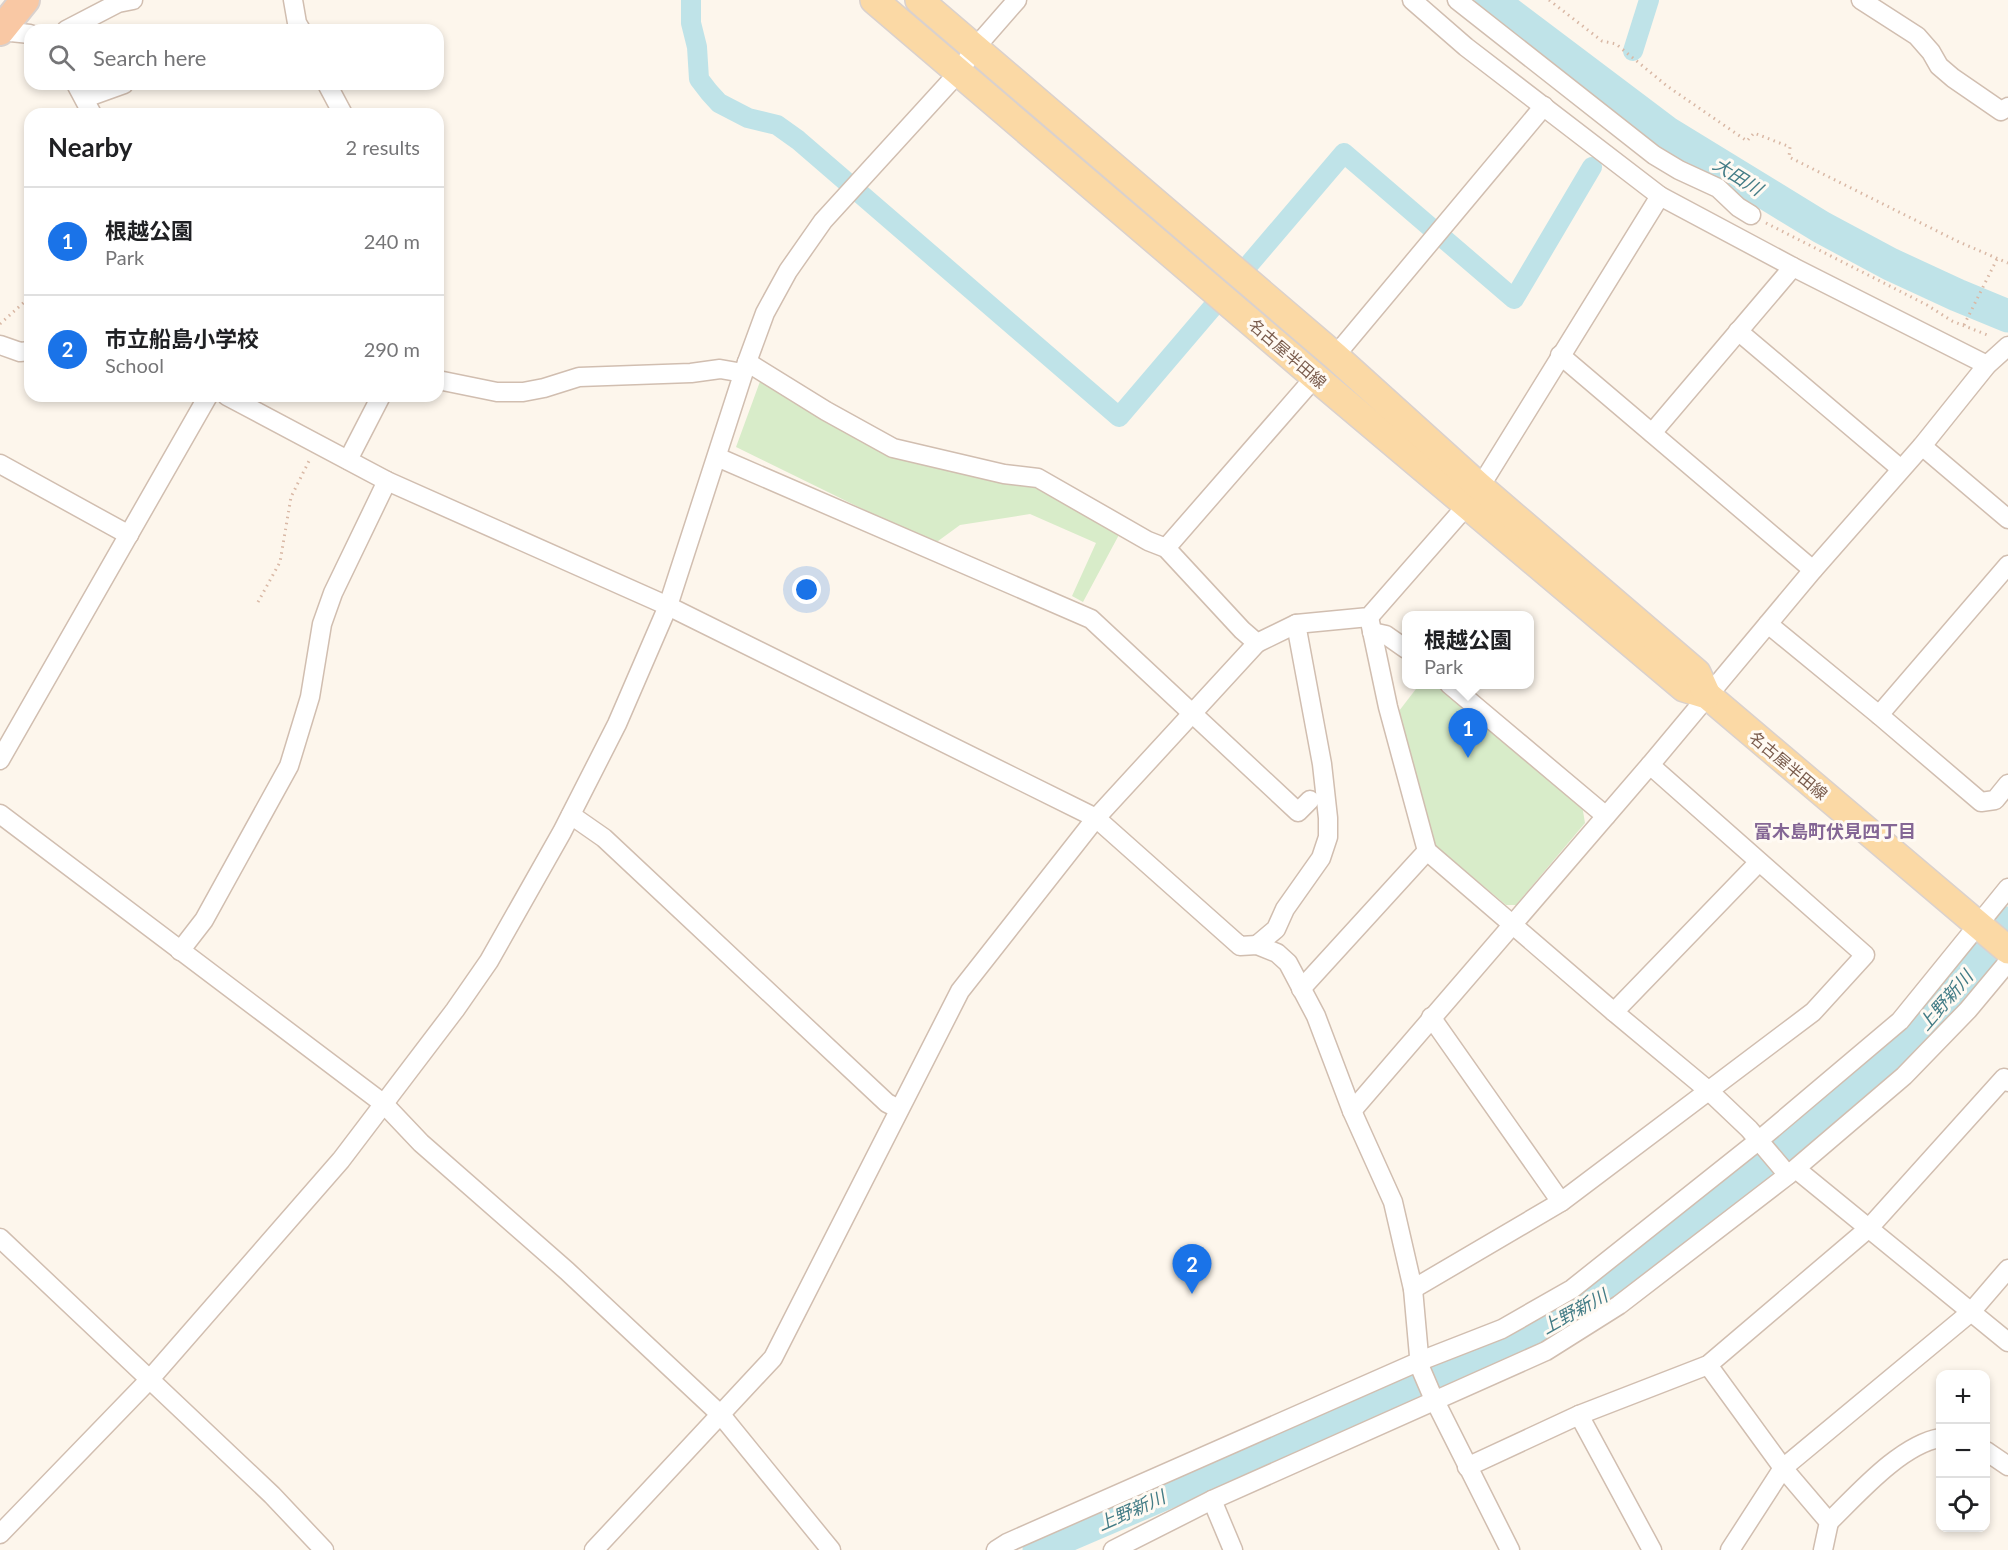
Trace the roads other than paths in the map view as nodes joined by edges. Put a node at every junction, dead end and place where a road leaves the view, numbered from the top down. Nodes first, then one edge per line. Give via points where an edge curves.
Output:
1 (25, 0) edge
2 (133, 0) edge
3 (293, 0) edge
4 (874, 0) edge
5 (919, 0) edge
6 (1017, 0) edge
7 (1412, 0) edge
8 (1457, 0) edge
9 (1861, 0) edge
10 (78, 24) edge
11 (298, 24) edge
12 (0, 31) edge
13 (24, 33) edge
14 (975, 48) junction
15 (959, 72) junction
16 (108, 90) edge
17 (330, 90) edge
18 (84, 99) edge
19 (1544, 106) junction
20 (2008, 107) edge
21 (340, 108) edge
22 (1660, 196) junction
23 (1751, 215) road end
24 (1793, 267) junction
25 (1738, 331) junction
26 (2001, 342) edge
27 (0, 345) edge
28 (24, 352) edge
29 (1560, 354) junction
30 (1335, 356) junction
31 (1987, 365) junction
32 (745, 368) junction
33 (1315, 377) junction
34 (444, 381) edge
35 (205, 402) edge
36 (238, 402) edge
37 (378, 402) edge
38 (1652, 433) junction
39 (1922, 446) junction
40 (717, 457) junction
41 (348, 460) junction
42 (0, 464) edge
43 (1901, 469) junction
44 (387, 481) junction
45 (1474, 496) junction
46 (2008, 519) edge
47 (129, 535) junction
48 (1166, 548) junction
49 (2008, 565) edge
50 (1813, 570) junction
51 (668, 606) junction
52 (1296, 624) junction
53 (1370, 624) junction
54 (1767, 624) junction
55 (1257, 643) junction
56 (1402, 646) edge
57 (1455, 689) edge
58 (1707, 695) junction
59 (1193, 713) junction
60 (1879, 715) junction
61 (0, 760) edge
62 (1650, 765) junction
63 (2008, 784) edge
64 (1310, 800) dead end
65 (0, 814) edge
66 (571, 815) junction
67 (1606, 816) junction
68 (1096, 818) junction
69 (1427, 851) junction
70 (1759, 862) junction
71 (2008, 888) edge
72 (1514, 925) junction
73 (1981, 927) junction
74 (1257, 945) junction
75 (180, 951) junction
76 (2008, 954) edge
77 (1300, 989) junction
78 (1614, 1012) junction
79 (1431, 1017) junction
80 (2008, 1082) edge
81 (1709, 1091) junction
82 (384, 1104) junction
83 (899, 1109) junction
84 (1352, 1111) junction
85 (1758, 1141) junction
86 (1788, 1170) junction
87 (1561, 1202) junction
88 (1869, 1228) junction
89 (0, 1238) edge
90 (2008, 1269) edge
91 (1413, 1289) junction
92 (1971, 1312) junction
93 (2008, 1342) edge
94 (1420, 1364) junction
95 (1708, 1365) junction
96 (150, 1379) junction
97 (1433, 1398) junction
98 (721, 1414) junction
99 (1579, 1416) junction
100 (1936, 1440) edge
101 (1990, 1454) edge
102 (2008, 1466) edge
103 (1467, 1467) junction
104 (1783, 1468) junction
105 (1212, 1500) junction
106 (1828, 1522) junction
107 (0, 1534) edge
108 (324, 1550) edge
109 (594, 1550) edge
110 (831, 1550) edge
111 (996, 1550) edge
112 (1113, 1550) edge
113 (1233, 1550) edge
114 (1510, 1550) edge
115 (1652, 1550) edge
116 (1730, 1550) edge
117 (1822, 1550) edge

1 - 12 highway
2 - 10 street via 118,3
3 - 11 street
4 - 15 main road, 名古屋半田線
5 - 14 main road, 名古屋半田線
6 - 14 street
7 - 19 street
8 - 23 street via 1654,155 1718,188
9 - 20 street via 1917,36 1953,78 2001,111
12 - 13 street
14 - 15 street
14 - 30 main road, 名古屋半田線
15 - 32 street via 823,221 765,313
15 - 33 main road, 名古屋半田線
16 - 18 street
17 - 21 street
19 - 22 street
19 - 30 street
22 - 24 street
22 - 29 street
24 - 25 street
24 - 31 street
25 - 38 street
25 - 43 street
26 - 31 street
27 - 28 street
29 - 38 street
29 - 45 street
30 - 45 main road, 名古屋半田線
31 - 39 street
32 - 34 street via 579,377 523,392 497,392
32 - 40 street
32 - 48 street via 893,448 1038,478
33 - 45 main road, 名古屋半田線
33 - 48 street
35 - 47 street
36 - 41 street
37 - 41 street
38 - 50 street
39 - 43 street
39 - 46 street
40 - 51 street
40 - 59 street via 1091,619
41 - 44 street
42 - 47 street
43 - 50 street
44 - 51 street
44 - 75 street via 329,603 310,697 289,766 204,920
45 - 53 street
45 - 58 main road, 名古屋半田線 via 1697,673
47 - 61 street
48 - 55 street
49 - 60 street
50 - 54 street
51 - 66 street via 617,724
51 - 68 street
52 - 53 street
52 - 55 street
52 - 74 street via 1322,764 1328,837 1321,858 1284,909 1276,929
53 - 56 street
53 - 69 street
54 - 58 street
54 - 60 street
55 - 59 street
57 - 67 street
58 - 62 street
58 - 73 main road, 名古屋半田線
59 - 64 street via 1298,812
59 - 68 street
60 - 63 street via 1981,802 1995,800
62 - 67 street
62 - 70 street
65 - 75 street
66 - 82 street via 489,961
66 - 83 street via 604,838 887,1103
67 - 72 street
68 - 74 street via 1240,945
68 - 83 street via 960,991
69 - 72 street
69 - 77 street
70 - 78 street
70 - 81 street via 1865,955 1813,1012
71 - 73 street
72 - 78 street
72 - 79 street
73 - 76 main road, 名古屋半田線
73 - 85 street via 1900,1021
74 - 77 street via 1277,953 1288,963
75 - 82 street
76 - 86 street via 1968,1010 1904,1076
77 - 84 street via 1316,1016
78 - 81 street
79 - 84 street
79 - 87 street
80 - 88 street via 2004,1078
81 - 85 street
81 - 87 street
82 - 96 street via 341,1160
82 - 98 street via 421,1143
83 - 98 street via 773,1358
84 - 91 street via 1393,1202
85 - 86 street
85 - 94 street via 1572,1289 1502,1329
86 - 88 street
86 - 97 street via 1620,1305 1546,1350
87 - 91 street
88 - 92 street
88 - 95 street
89 - 96 street
90 - 92 street
91 - 94 street
92 - 93 street
92 - 104 street
94 - 97 street
94 - 111 street
95 - 99 street
95 - 104 street
96 - 107 street
96 - 108 street
97 - 103 street
97 - 105 street
98 - 109 street
98 - 110 street
99 - 103 street
99 - 115 street
100 - 106 street via 1892,1463
101 - 102 street
103 - 114 street
104 - 106 street
104 - 116 street
105 - 112 street
105 - 113 street
106 - 117 street

